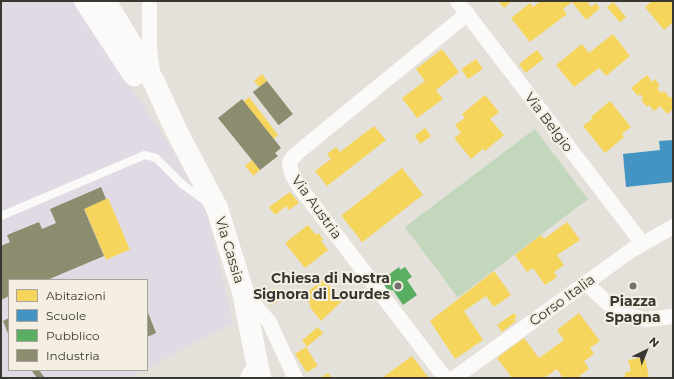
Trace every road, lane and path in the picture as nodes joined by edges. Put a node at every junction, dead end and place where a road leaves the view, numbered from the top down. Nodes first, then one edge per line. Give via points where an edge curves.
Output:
1 (149, 1) edge
2 (457, 1) edge
3 (95, 4) edge
4 (466, 13) junction
5 (154, 82) junction
6 (176, 130) junction
7 (217, 208) junction
8 (1, 216) edge
9 (673, 226) edge
10 (641, 242) junction
11 (586, 284) junction
12 (243, 292) junction
13 (673, 316) edge
14 (254, 374) edge
15 (295, 378) edge
16 (445, 378) edge
17 (453, 378) edge

1 - 5 street via 149,48
2 - 4 street, Via Belgio
3 - 5 main road, Via Cassia
3 - 6 main road, Via Cassia via 153,102
4 - 10 street, Via Belgio
4 - 16 street, Via Austria via 290,160 290,169 295,180
5 - 6 main road, Via Cassia
6 - 7 main road, Via Cassia
7 - 8 lane via 193,194 156,158 145,155
7 - 12 main road, Via Cassia
9 - 10 street, Corso Italia
10 - 11 street, Corso Italia
11 - 13 street via 623,314 645,319
11 - 17 street, Corso Italia
12 - 14 main road, Via Cassia
12 - 15 street via 269,322

